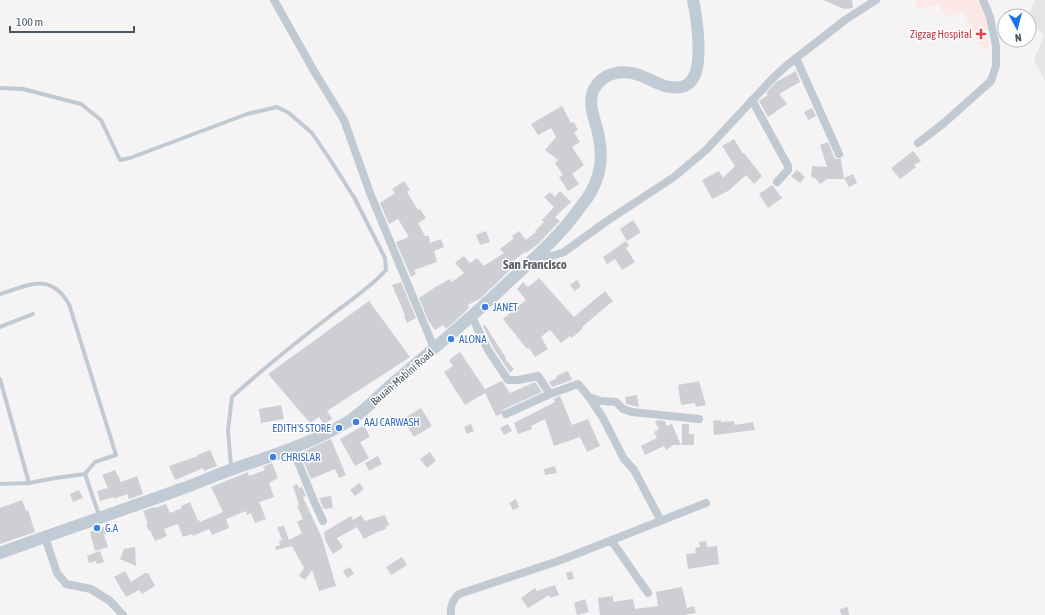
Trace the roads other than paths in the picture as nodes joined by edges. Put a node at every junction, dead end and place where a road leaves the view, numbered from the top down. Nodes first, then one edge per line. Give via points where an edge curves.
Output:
1 (274, 0) edge
2 (693, 0) edge
3 (876, 0) edge
4 (983, 0) edge
5 (796, 58) junction
6 (0, 88) edge
7 (752, 100) junction
8 (918, 143) dead end
9 (839, 154) dead end
10 (777, 182) dead end
11 (536, 256) junction
12 (0, 294) edge
13 (33, 314) dead end
14 (472, 317) junction
15 (0, 327) edge
16 (434, 348) junction
17 (0, 379) edge
18 (550, 394) junction
19 (590, 397) junction
20 (506, 414) dead end
21 (699, 419) dead end
22 (292, 447) junction
23 (232, 470) junction
24 (85, 474) junction
25 (29, 483) junction
26 (0, 484) edge
27 (706, 504) dead end
28 (100, 518) junction
29 (323, 521) dead end
30 (661, 521) junction
31 (45, 537) junction
32 (611, 540) junction
33 (0, 554) edge
34 (648, 593) dead end
35 (123, 615) edge
36 (451, 615) edge

1 - 16 street via 344,120 370,193
2 - 11 main road, Bauan-Mabini Road via 697,15 699,47 695,76 677,88 622,72 607,75 601,80 592,97 601,155 597,179 591,193 574,216
3 - 5 street via 845,20
4 - 8 street via 990,17 996,46 996,66 991,81
5 - 7 street
5 - 9 street
6 - 23 lane via 23,89 81,104 101,120 120,160 247,114 277,107 289,113 312,134 355,199 385,258 386,270 375,283 298,340 232,397 228,430
7 - 10 street via 788,166 788,170
7 - 11 street via 706,150 674,177 564,252 552,256
11 - 14 main road, Bauan-Mabini Road
12 - 24 lane via 37,283 50,284 69,304 116,455 95,462
13 - 15 lane
14 - 16 main road, Bauan-Mabini Road
14 - 18 street via 488,350 508,380 538,376
16 - 22 main road, Bauan-Mabini Road via 352,419
17 - 25 lane
18 - 19 street via 578,384
18 - 20 street
19 - 21 street via 616,402 632,412
19 - 30 street
22 - 23 main road, Bauan-Mabini Road
22 - 29 street
23 - 28 main road, Bauan-Mabini Road
24 - 25 lane
24 - 28 lane
25 - 26 lane
27 - 30 street
28 - 31 main road, Bauan-Mabini Road
30 - 32 street
31 - 33 main road, Bauan-Mabini Road
31 - 35 street via 57,573 66,584 91,589 110,601
32 - 34 street
32 - 36 street via 561,560 459,594 454,598

